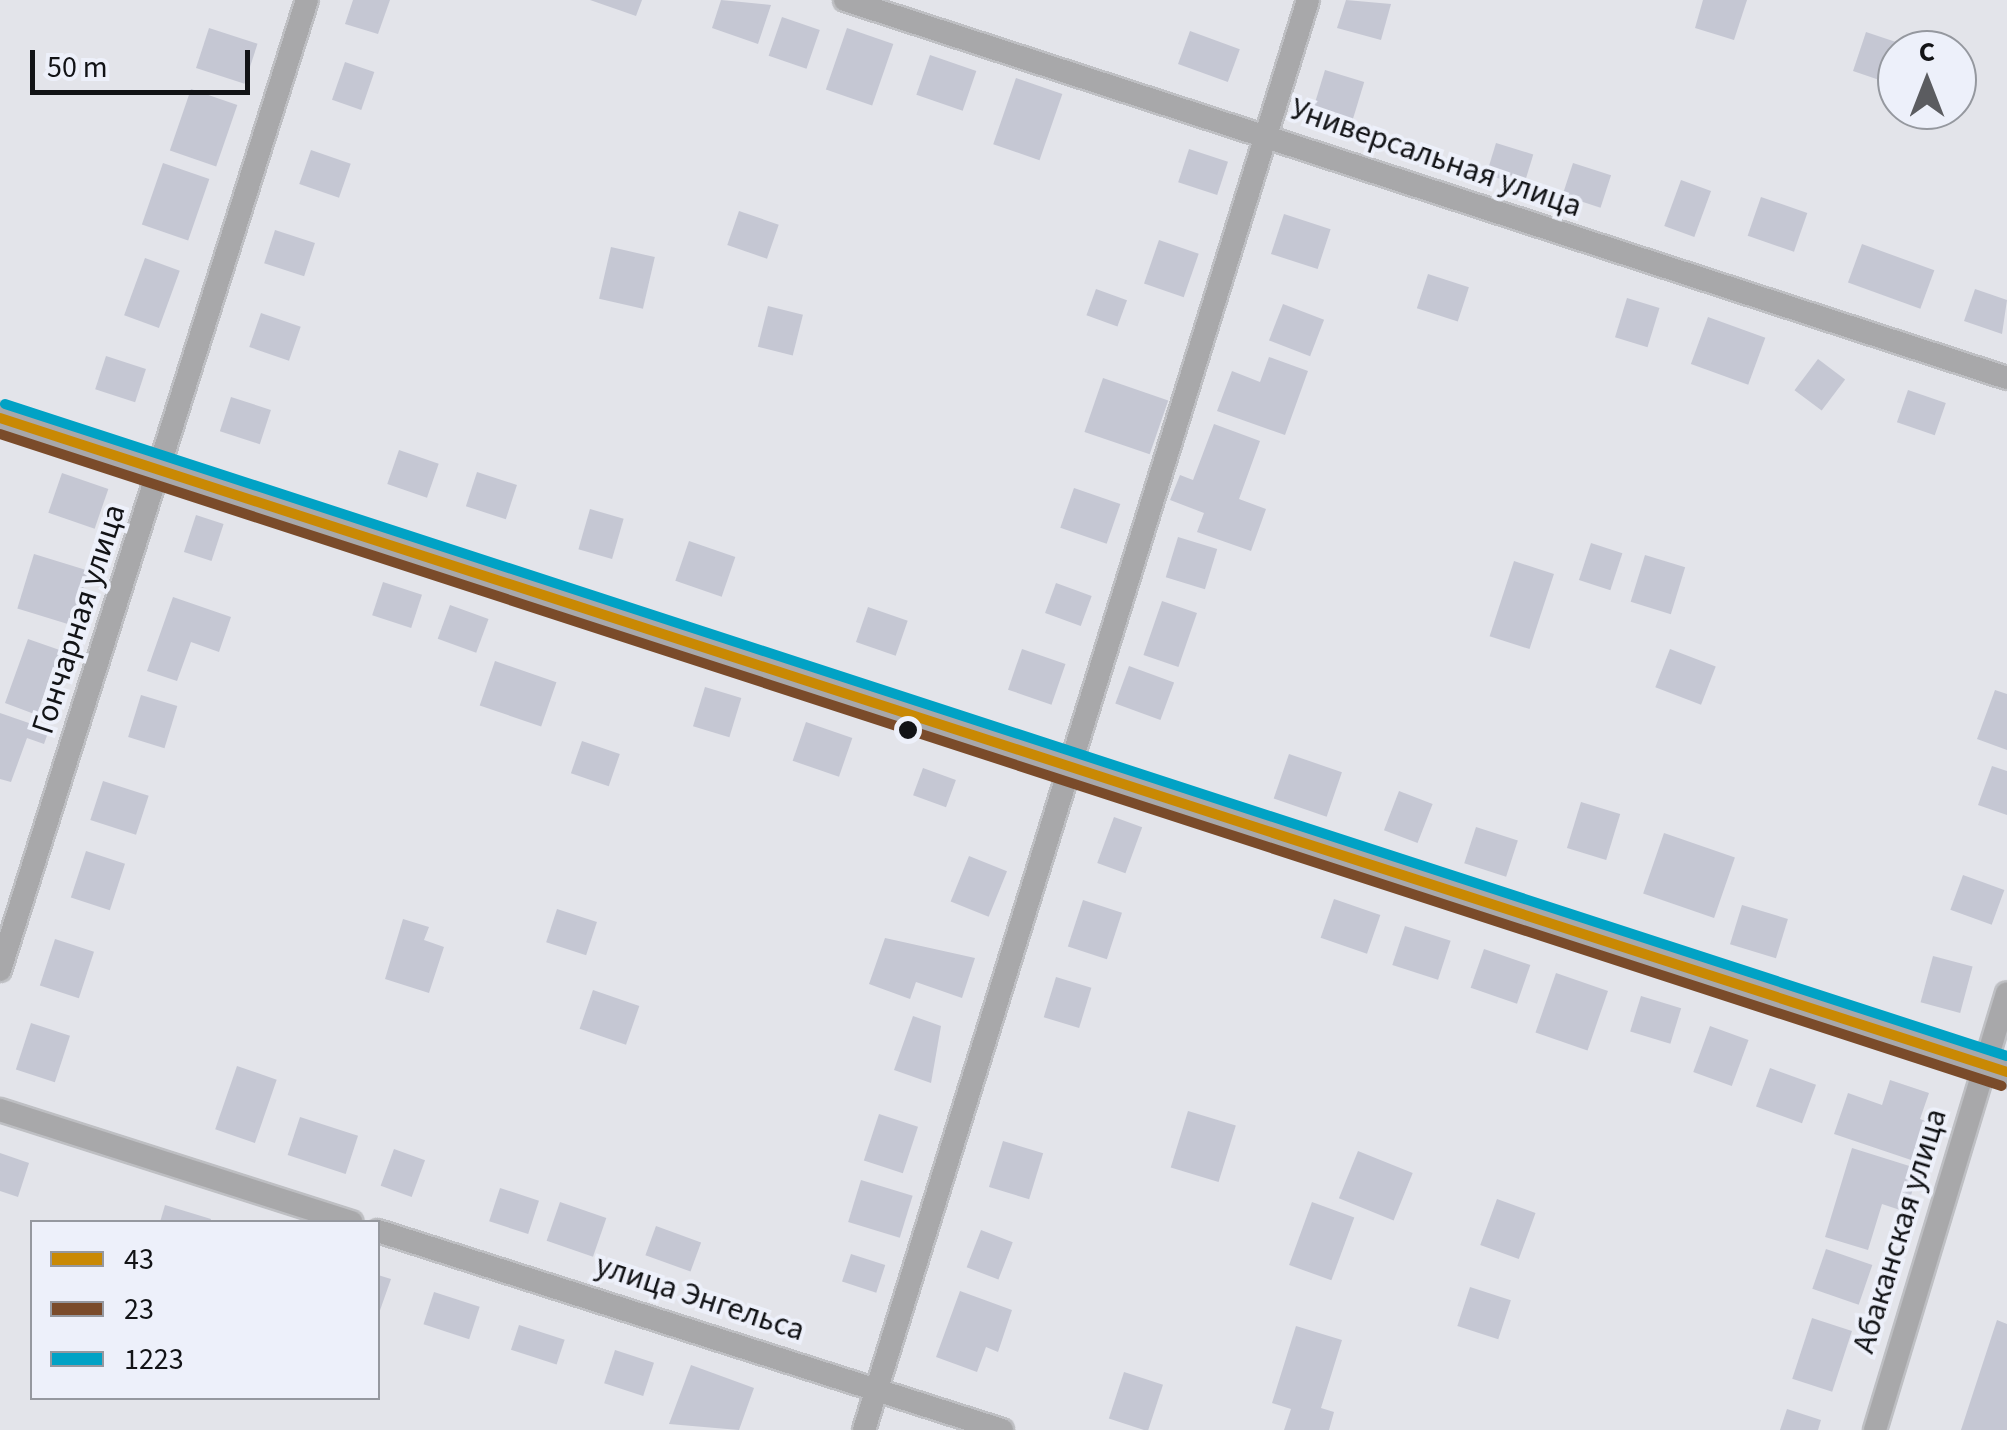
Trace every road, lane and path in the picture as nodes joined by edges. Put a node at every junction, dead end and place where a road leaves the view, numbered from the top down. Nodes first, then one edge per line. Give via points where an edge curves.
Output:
1 (307, 0) edge
2 (845, 0) edge
3 (1308, 0) edge
4 (1266, 136) junction
5 (2007, 378) edge
6 (0, 418) edge
7 (162, 468) junction
8 (1076, 768) junction
9 (0, 970) edge
10 (2007, 994) edge
11 (1996, 1068) edge
12 (0, 1110) edge
13 (346, 1220) edge
14 (380, 1231) edge
15 (878, 1389) junction
16 (864, 1430) edge
17 (1002, 1430) edge
18 (1874, 1430) edge

1 - 7 street, Гончарная улица
2 - 4 street, Универсальная улица
3 - 4 street
4 - 5 street, Универсальная улица
4 - 8 street
6 - 7 street
7 - 8 street
7 - 9 street, Гончарная улица
8 - 11 street
8 - 15 street
10 - 11 street, Абаканская улица
11 - 18 street, Абаканская улица
12 - 13 street
14 - 15 street, улица Энгельса
15 - 16 street
15 - 17 street, улица Энгельса

